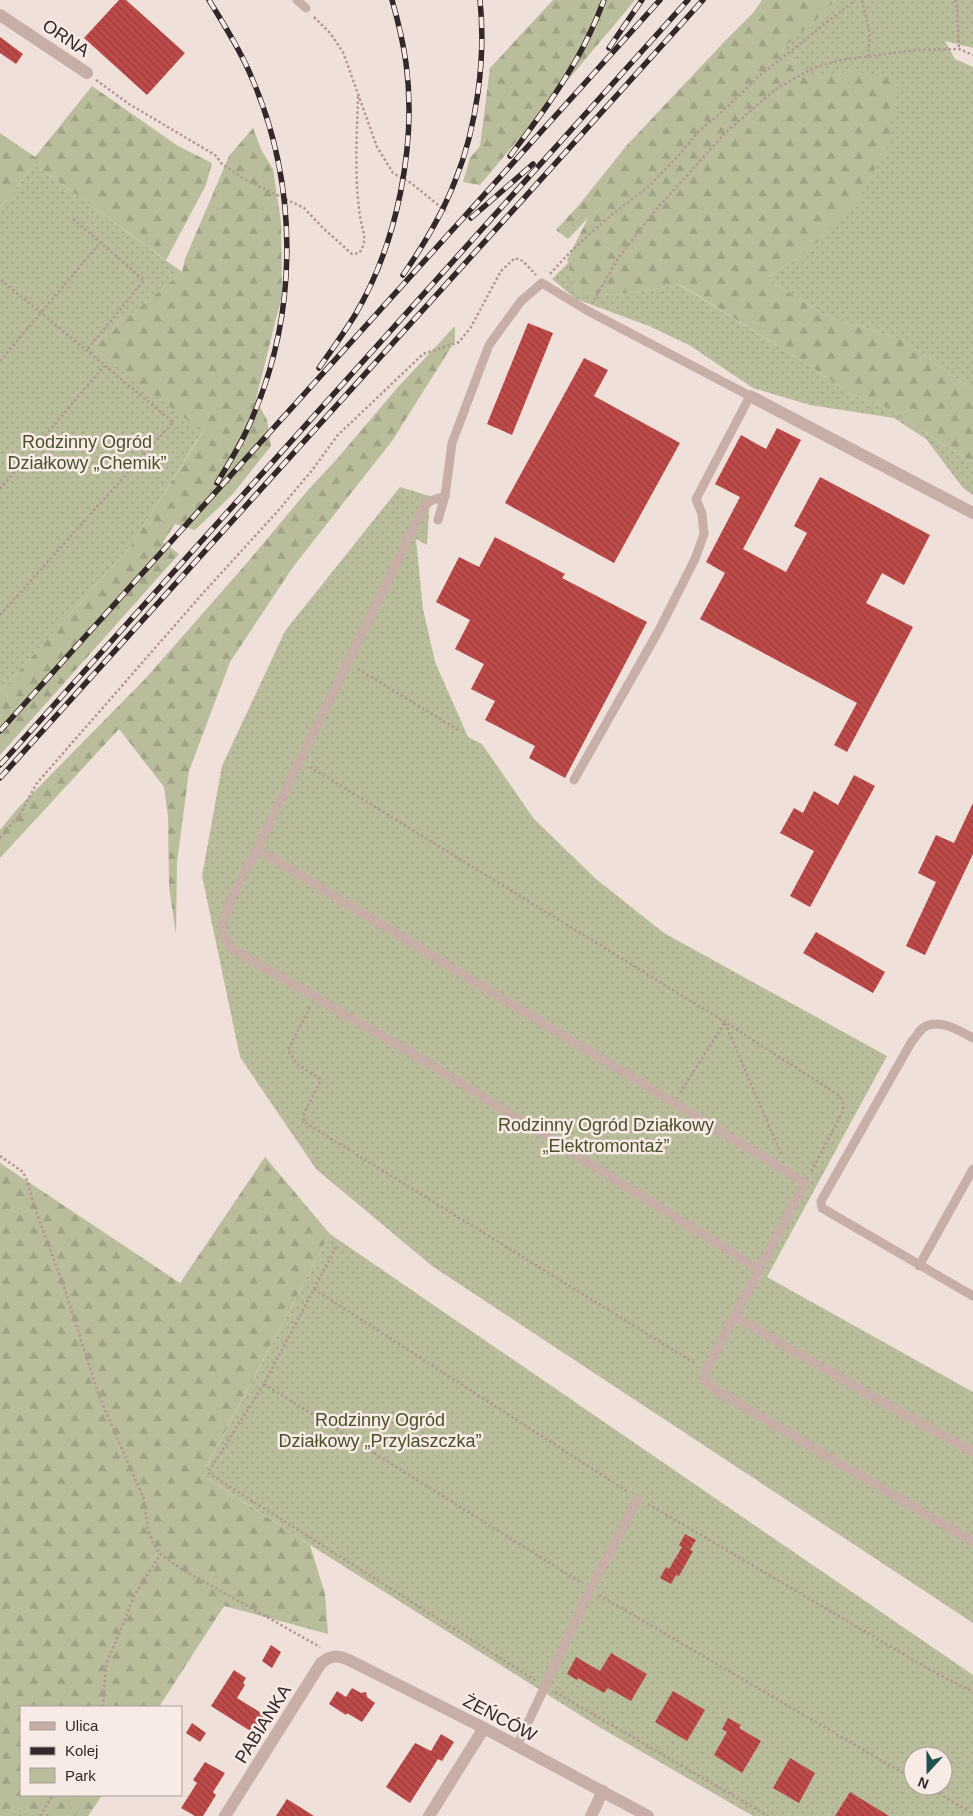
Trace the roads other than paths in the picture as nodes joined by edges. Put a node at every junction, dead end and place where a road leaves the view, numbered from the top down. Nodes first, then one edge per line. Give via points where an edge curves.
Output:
1 (297, 0) edge
2 (306, 8) road end
3 (0, 15) edge
4 (87, 73) road end
5 (750, 396) junction
6 (444, 496) junction
7 (973, 512) edge
8 (438, 520) dead end
9 (574, 780) dead end
10 (257, 849) junction
11 (973, 1038) edge
12 (973, 1169) edge
13 (919, 1266) junction
14 (760, 1270) junction
15 (973, 1296) edge
16 (735, 1317) junction
17 (973, 1452) edge
18 (638, 1498) dead end
19 (973, 1542) edge
20 (335, 1655) joint
21 (484, 1728) junction
22 (517, 1746) junction
23 (603, 1791) junction
24 (225, 1816) edge
25 (429, 1816) edge
26 (591, 1816) edge
27 (648, 1816) edge

1 - 2 lane
3 - 4 street, ORNA
5 - 6 lane via 588,311 542,283 521,301 489,345 452,443
5 - 7 street
5 - 9 lane via 696,499 702,514 704,534 695,559 659,630
6 - 8 lane
6 - 10 lane via 430,501 423,508
10 - 14 lane via 233,895 222,927 232,950 430,1064
10 - 14 lane via 805,1183
11 - 13 lane via 956,1029 934,1024 923,1028 912,1041 821,1201 822,1208
12 - 13 lane
13 - 15 lane
14 - 16 lane
16 - 17 lane
16 - 19 lane via 706,1370 704,1380 714,1390
18 - 22 lane via 590,1590
20 - 21 street, ŻEŃCÓW
20 - 24 street, PABIANKA via 321,1663
21 - 22 street, ŻEŃCÓW
21 - 25 street
22 - 23 street, ŻEŃCÓW
23 - 26 street
23 - 27 street, ŻEŃCÓW

